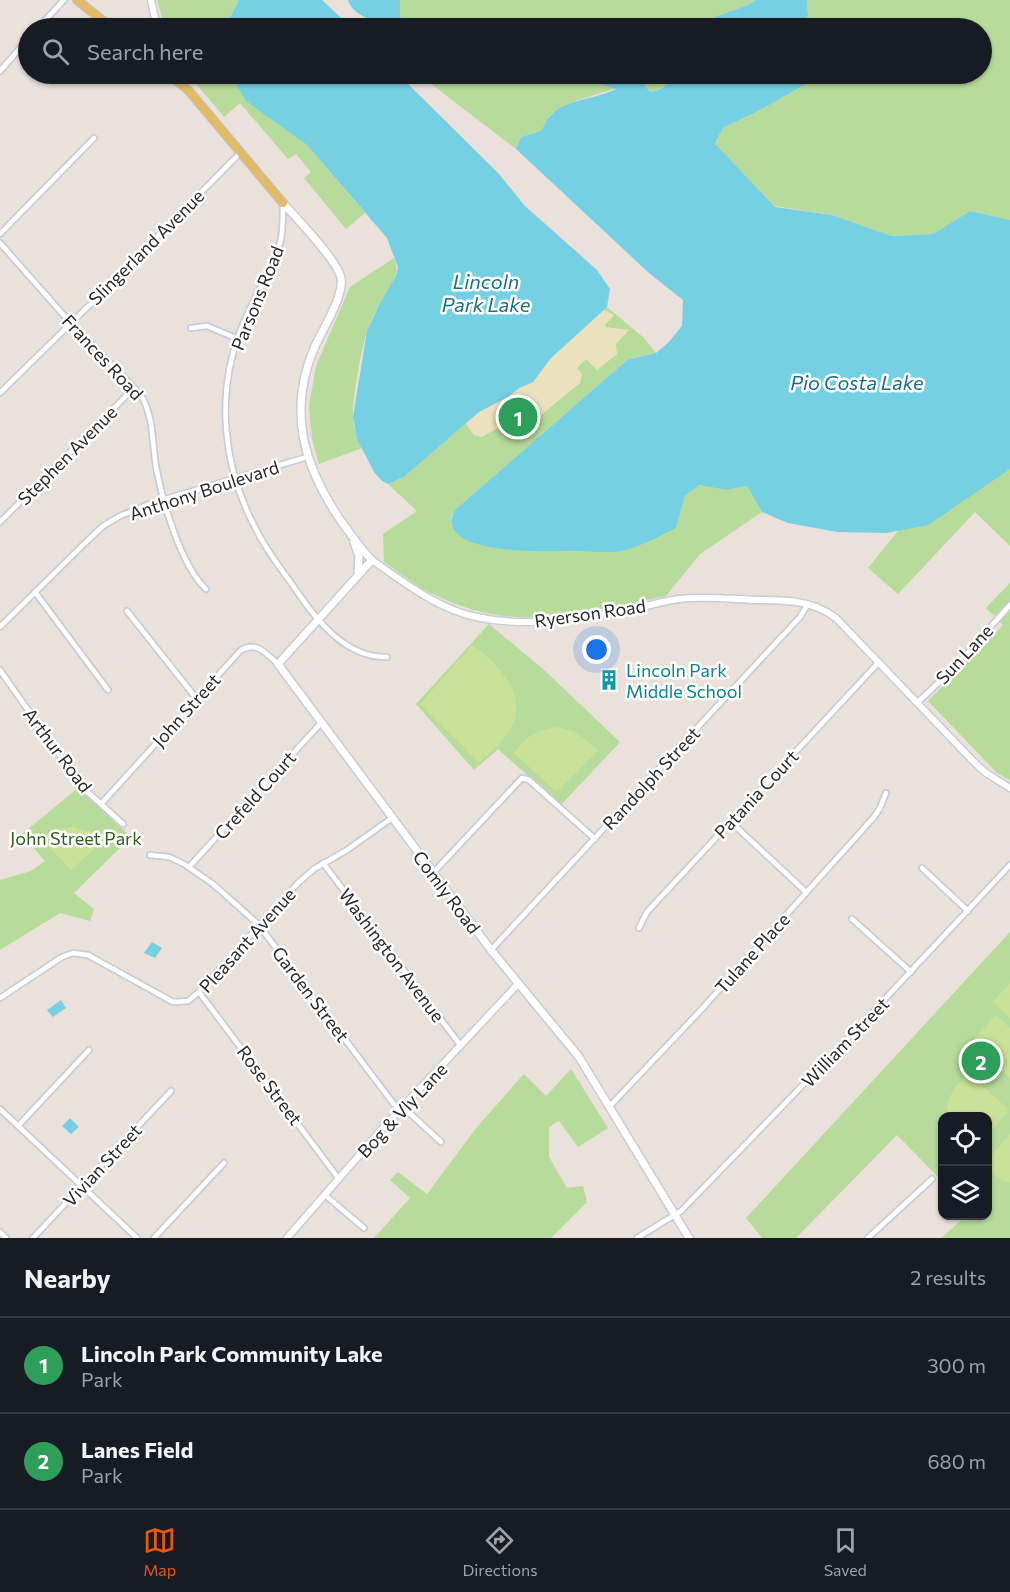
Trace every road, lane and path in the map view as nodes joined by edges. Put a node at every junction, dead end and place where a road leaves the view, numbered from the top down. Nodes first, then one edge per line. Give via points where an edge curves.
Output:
1 (63, 0) edge
2 (77, 0) edge
3 (151, 0) edge
4 (47, 18) edge
5 (100, 18) edge
6 (155, 18) edge
7 (18, 50) edge
8 (0, 71) edge
9 (183, 84) edge
10 (94, 138) dead end
11 (241, 152) junction
12 (284, 203) junction
13 (0, 234) edge
14 (0, 243) edge
15 (71, 324) junction
16 (191, 328) dead end
17 (238, 339) junction
18 (134, 388) junction
19 (0, 393) edge
20 (307, 457) junction
21 (235, 479) junction
22 (164, 499) junction
23 (0, 522) edge
24 (342, 522) junction
25 (372, 560) junction
26 (357, 576) junction
27 (206, 589) dead end
28 (35, 592) junction
29 (808, 604) junction
30 (1010, 605) edge
31 (127, 611) dead end
32 (319, 619) junction
33 (0, 627) edge
34 (387, 657) dead end
35 (878, 663) junction
36 (278, 664) junction
37 (0, 669) edge
38 (108, 690) dead end
39 (196, 698) junction
40 (918, 702) junction
41 (321, 723) junction
42 (1010, 788) edge
43 (886, 793) dead end
44 (101, 804) junction
45 (392, 818) junction
46 (731, 822) junction
47 (123, 824) dead end
48 (595, 839) junction
49 (150, 855) dead end
50 (323, 863) junction
51 (1010, 865) edge
52 (189, 867) junction
53 (922, 868) dead end
54 (433, 873) junction
55 (806, 892) junction
56 (968, 911) junction
57 (852, 919) dead end
58 (259, 925) junction
59 (639, 928) dead end
60 (491, 950) junction
61 (911, 972) junction
62 (519, 984) junction
63 (199, 992) junction
64 (0, 998) edge
65 (461, 1046) junction
66 (89, 1050) dead end
67 (171, 1091) dead end
68 (609, 1107) junction
69 (0, 1109) edge
70 (401, 1109) junction
71 (18, 1126) junction
72 (441, 1142) dead end
73 (224, 1163) dead end
74 (339, 1179) junction
75 (932, 1179) dead end
76 (82, 1186) junction
77 (325, 1195) junction
78 (675, 1215) junction
79 (364, 1228) dead end
80 (0, 1232) edge
81 (6, 1238) edge
82 (33, 1238) edge
83 (137, 1238) edge
84 (154, 1238) edge
85 (288, 1238) edge
86 (637, 1238) edge
87 (689, 1238) edge
88 (868, 1238) edge

1 - 4 street
2 - 5 main road
3 - 6 street
7 - 8 street
9 - 11 main road
10 - 13 street
11 - 12 main road
11 - 15 street, Slingerland Avenue
12 - 17 street, Parsons Road via 281,238
12 - 20 main road, Ryerson Road via 336,266 341,279 338,297 312,353 304,382 300,415
14 - 15 street, Frances Road
15 - 18 street, Frances Road
15 - 19 street, Slingerland Avenue
16 - 17 street via 207,326
17 - 21 street, Parsons Road via 225,411
18 - 22 street, Frances Road via 147,405 152,423
18 - 23 street, Stephen Avenue
20 - 21 street, Anthony Boulevard
20 - 24 main road, Ryerson Road
21 - 22 street, Anthony Boulevard
21 - 32 street, Parsons Road via 259,535
22 - 27 street, Frances Road via 182,548
22 - 28 street, Anthony Boulevard via 132,510 104,526
24 - 25 main road, Ryerson Road
24 - 26 main road via 359,556
25 - 26 main road
25 - 29 street, Ryerson Road via 451,609 493,620 565,620 694,598
26 - 32 main road
28 - 33 street, Anthony Boulevard
28 - 38 street
29 - 35 street, Ryerson Road via 836,618
29 - 48 street, Randolph Street
30 - 40 street, Sun Lane
31 - 39 street
32 - 34 street, Parsons Road via 355,651
32 - 36 main road
35 - 40 street, Ryerson Road
35 - 46 street, Patania Court
36 - 39 street, John Street via 256,646 246,647
36 - 41 main road, Comly Road
37 - 44 street, Arthur Road via 82,787
39 - 44 street, John Street
40 - 42 street, Ryerson Road via 974,762
41 - 45 main road, Comly Road
41 - 52 street, Crefeld Court
43 - 55 street, Tulane Place via 874,817
44 - 47 street, Arthur Road
45 - 50 street, Pleasant Avenue
45 - 54 main road, Comly Road
46 - 55 street
46 - 59 street, Patania Court via 646,912
48 - 54 street via 523,778
48 - 60 street, Randolph Street
49 - 52 street, Garden Street via 169,857
50 - 58 street, Pleasant Avenue via 298,883
50 - 65 street, Washington Avenue
51 - 56 street, William Street
52 - 58 street, Garden Street
53 - 56 street
54 - 60 main road, Comly Road
55 - 68 street, Tulane Place
56 - 61 street, William Street
57 - 61 street
58 - 63 street, Pleasant Avenue
58 - 70 street, Garden Street
60 - 62 main road, Comly Road
61 - 78 street, William Street
62 - 65 street, Bog & Vly Lane
62 - 68 main road, Comly Road via 573,1049
63 - 64 street, Pleasant Avenue via 188,1001 173,1002 88,955 73,953
63 - 74 street, Rose Street
65 - 70 street, Bog & Vly Lane
66 - 71 street
67 - 76 street, Vivian Street
68 - 78 main road, Comly Road
69 - 71 street
70 - 72 street, Garden Street
70 - 74 street, Bog & Vly Lane
71 - 76 street
73 - 84 street
74 - 77 street, Bog & Vly Lane
75 - 88 street
76 - 82 street, Vivian Street
76 - 83 street
77 - 79 street
77 - 85 street, Bog & Vly Lane
78 - 86 street, William Street
78 - 87 main road, Comly Road
80 - 81 street

